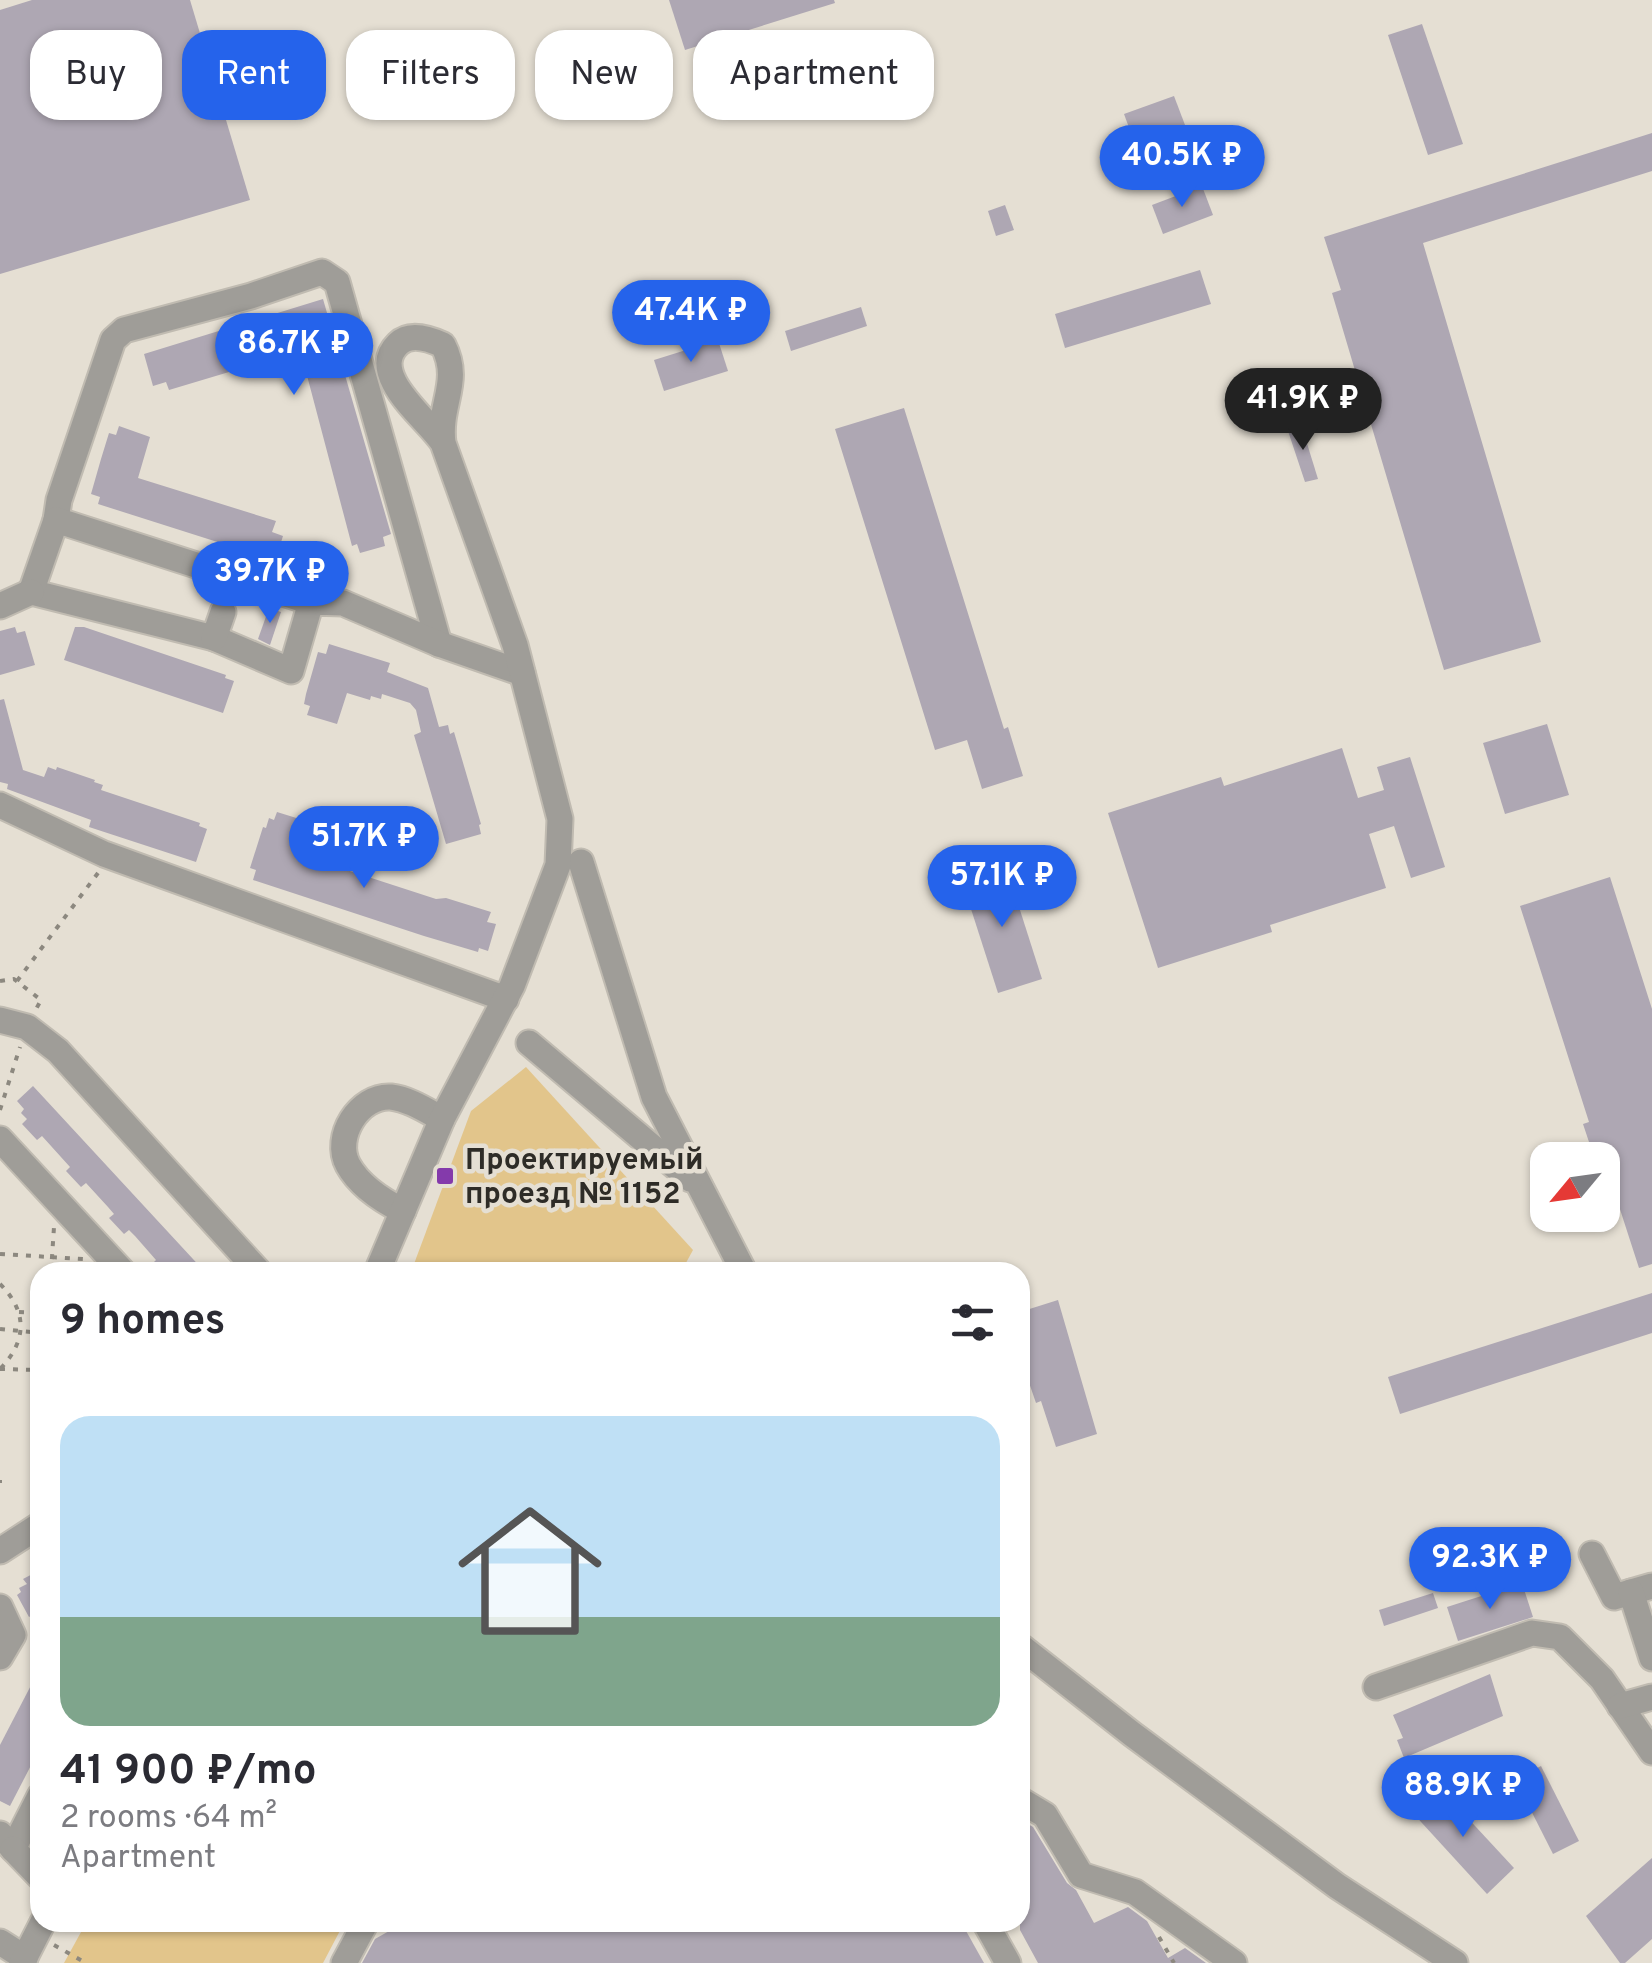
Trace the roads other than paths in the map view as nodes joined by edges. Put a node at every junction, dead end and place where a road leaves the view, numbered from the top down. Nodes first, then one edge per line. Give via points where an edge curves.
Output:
1 (442, 443) dead end
2 (56, 520) junction
3 (31, 592) junction
4 (311, 602) junction
5 (0, 606) edge
6 (223, 612) dead end
7 (214, 638) junction
8 (439, 644) junction
9 (522, 673) junction
10 (0, 805) edge
11 (581, 862) dead end
12 (506, 999) junction
13 (0, 1020) edge
14 (529, 1044) dead end
15 (442, 1120) junction
16 (0, 1139) edge
17 (698, 1186) junction
18 (402, 1211) junction
19 (113, 1262) edge
20 (251, 1262) edge
21 (381, 1262) edge
22 (739, 1262) edge
23 (30, 1532) edge
24 (0, 1551) edge
25 (1592, 1554) dead end
26 (1641, 1589) edge
27 (0, 1606) edge
28 (1030, 1654) edge
29 (0, 1656) edge
30 (1652, 1658) edge
31 (1376, 1687) dead end
32 (1652, 1697) edge
33 (1620, 1706) junction
34 (1652, 1752) edge
35 (1030, 1806) edge
36 (30, 1810) edge
37 (7, 1841) edge
38 (30, 1866) edge
39 (361, 1932) edge
40 (991, 1932) edge
41 (0, 1942) edge
42 (32, 1945) edge
43 (344, 1963) edge
44 (1008, 1963) edge
45 (1234, 1963) edge
46 (1455, 1963) edge

1 - 9 street
2 - 3 street
2 - 4 street
2 - 8 street via 114,340 124,330 322,272 336,282
3 - 5 street
3 - 7 street
4 - 7 street via 291,672
4 - 8 street via 343,604
6 - 7 street
8 - 9 street
9 - 12 street via 560,819 558,865
10 - 12 street via 104,854
11 - 17 street via 654,1097
12 - 15 street
13 - 20 street via 26,1028 58,1051
14 - 17 street
15 - 18 street
15 - 18 street via 384,1097 349,1124 343,1148 348,1165
16 - 19 street
17 - 22 street
18 - 21 street
23 - 24 street
25 - 26 street via 1614,1597
26 - 30 street
27 - 29 street via 13,1636
28 - 46 street via 1336,1886
31 - 33 street via 1532,1634 1560,1637
32 - 33 street
33 - 34 street
35 - 45 street via 1045,1815 1081,1875 1135,1892
36 - 37 street
37 - 38 street
39 - 43 street
40 - 44 street
41 - 42 street

